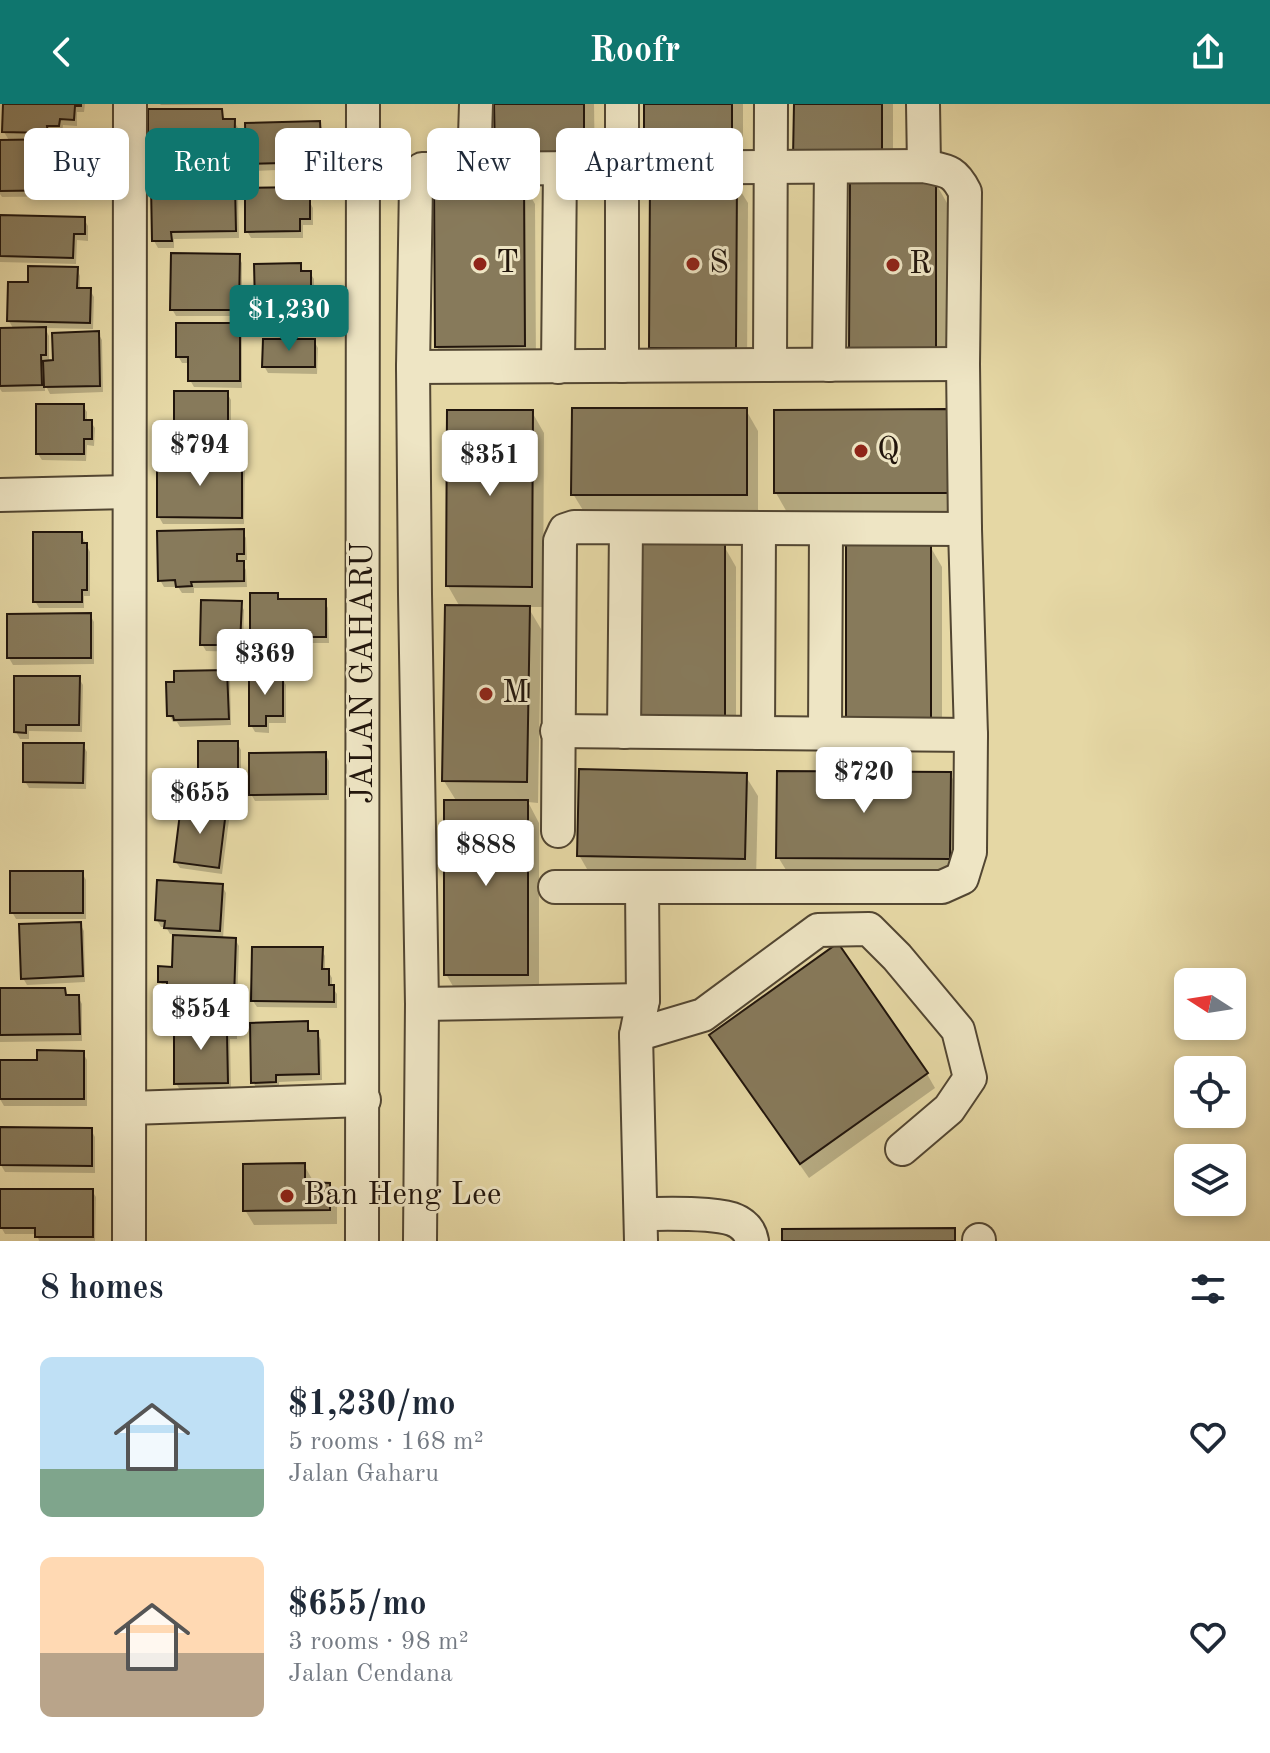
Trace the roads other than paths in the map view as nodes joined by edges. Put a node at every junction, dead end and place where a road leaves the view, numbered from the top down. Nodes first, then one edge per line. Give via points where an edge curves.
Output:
1 (130, 104) edge
2 (363, 104) edge
3 (476, 104) edge
4 (622, 104) edge
5 (771, 104) edge
6 (923, 104) edge
7 (475, 128) edge
8 (622, 128) edge
9 (924, 166) junction
10 (743, 167) edge
11 (772, 167) junction
12 (831, 167) junction
13 (427, 169) edge
14 (560, 200) edge
15 (621, 200) edge
16 (963, 364) junction
17 (770, 365) junction
18 (829, 365) junction
19 (622, 366) junction
20 (413, 367) junction
21 (558, 367) junction
22 (129, 492) junction
23 (0, 495) edge
24 (626, 528) junction
25 (759, 528) junction
26 (826, 529) junction
27 (965, 529) junction
28 (557, 731) junction
29 (624, 732) junction
30 (758, 733) junction
31 (825, 733) junction
32 (971, 735) junction
33 (558, 831) dead end
34 (555, 887) dead end
35 (633, 887) junction
36 (633, 1000) junction
37 (422, 1004) junction
38 (636, 1035) junction
39 (364, 1100) junction
40 (130, 1108) junction
41 (902, 1149) dead end
42 (641, 1228) edge
43 (129, 1241) edge
44 (362, 1241) edge
45 (420, 1241) edge
46 (752, 1241) edge

1 - 22 street
2 - 39 street, JALAN GAHARU
3 - 7 street
4 - 8 street
5 - 11 street
6 - 9 street
9 - 12 street
9 - 16 street via 958,177 965,192
10 - 11 street
11 - 12 street
11 - 17 street
12 - 18 street
13 - 20 street via 422,169 416,184
14 - 21 street
15 - 19 street
16 - 18 street
16 - 27 street
17 - 18 street
17 - 19 street
19 - 21 street
20 - 21 street
20 - 37 street
22 - 23 street
22 - 40 street
24 - 25 street
24 - 28 street via 574,527 565,530 560,541
24 - 29 street
25 - 26 street
25 - 30 street
26 - 27 street
26 - 31 street
27 - 32 street
28 - 29 street
28 - 33 street
29 - 30 street
30 - 31 street
31 - 32 street
32 - 35 street via 970,852 962,878 942,887
34 - 35 street
35 - 36 street
36 - 37 street
36 - 38 street
37 - 45 street
38 - 41 street via 703,1015 818,930 869,929 958,1030 970,1078 949,1109
38 - 42 street
39 - 40 street
39 - 44 street, JALAN GAHARU
40 - 43 street
42 - 46 street via 672,1214 731,1219 745,1226

